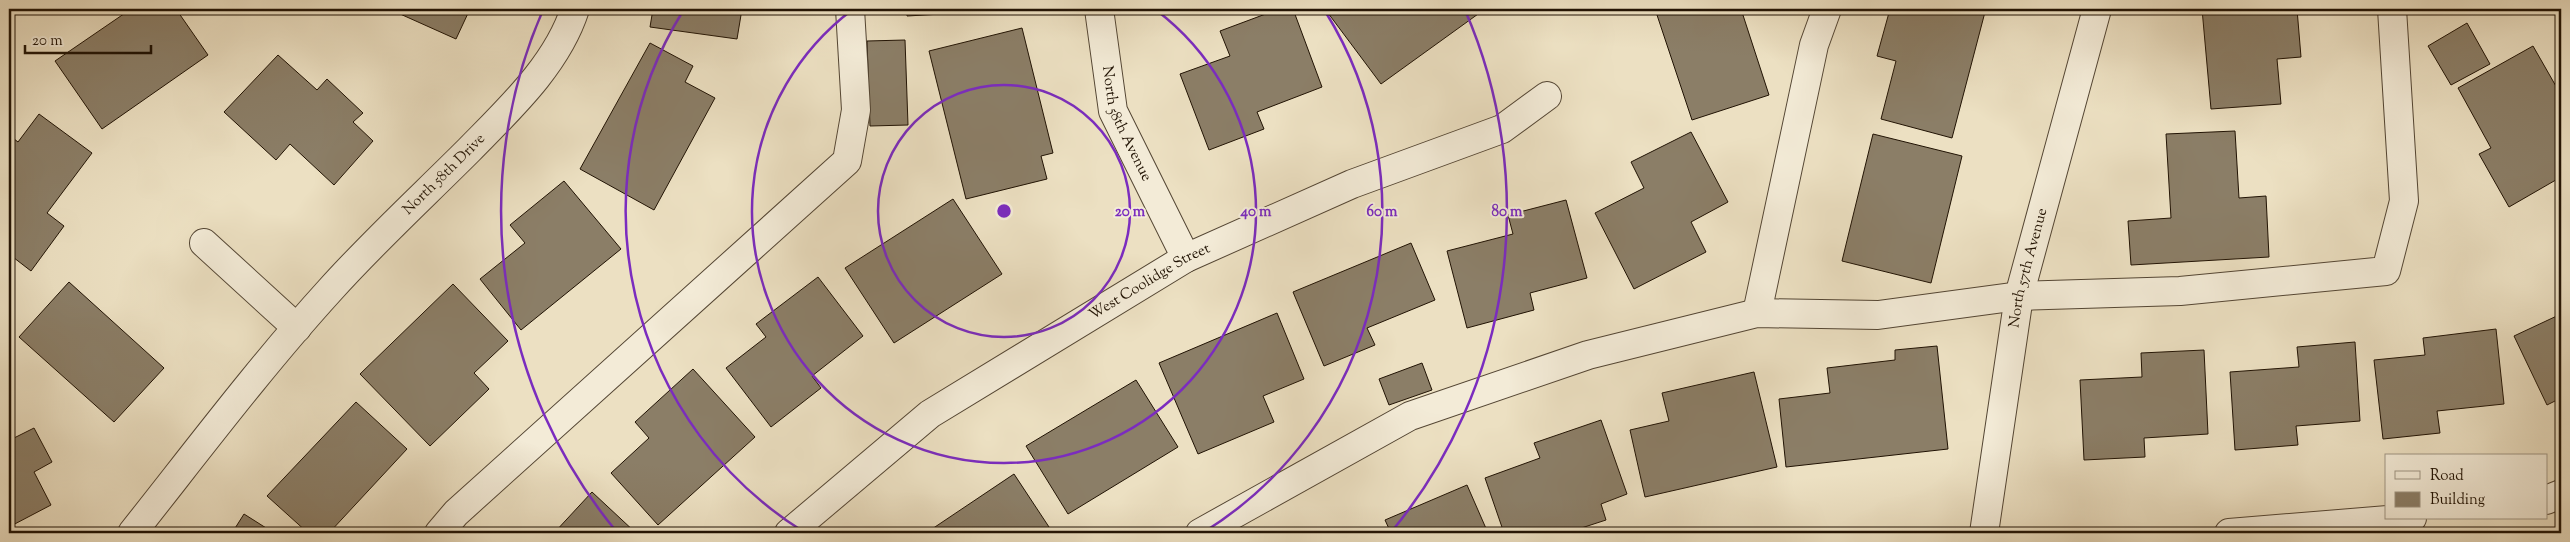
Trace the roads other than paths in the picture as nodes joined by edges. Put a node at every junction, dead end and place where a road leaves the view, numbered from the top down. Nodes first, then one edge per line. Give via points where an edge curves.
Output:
1 (575, 9) edge
2 (850, 9) edge
3 (1099, 9) edge
4 (1827, 9) edge
5 (2098, 9) edge
6 (2392, 9) edge
7 (1547, 96) dead end
8 (204, 243) dead end
9 (1186, 258) junction
10 (2019, 296) junction
11 (1757, 313) junction
12 (297, 328) junction
13 (2561, 494) edge
14 (2548, 499) edge
15 (2388, 520) edge
16 (132, 533) edge
17 (439, 533) edge
18 (789, 533) edge
19 (1200, 533) edge
20 (1984, 533) edge
21 (2229, 533) edge

1 - 12 street, North 58th Drive via 550,57 521,97 331,289
2 - 17 street via 856,110 846,161 478,493
3 - 9 street, North 58th Avenue via 1113,111
4 - 11 street via 1814,45
5 - 10 street, North 57th Avenue
6 - 10 street via 2404,201 2386,271 2180,291
7 - 9 street, West Coolidge Street via 1502,129 1352,184
8 - 12 street
9 - 18 street, West Coolidge Street via 930,414
10 - 11 street via 1878,315
10 - 20 street, North 57th Avenue
11 - 19 street via 1588,355 1410,416
12 - 16 street, North 58th Drive
13 - 14 street
15 - 21 street

